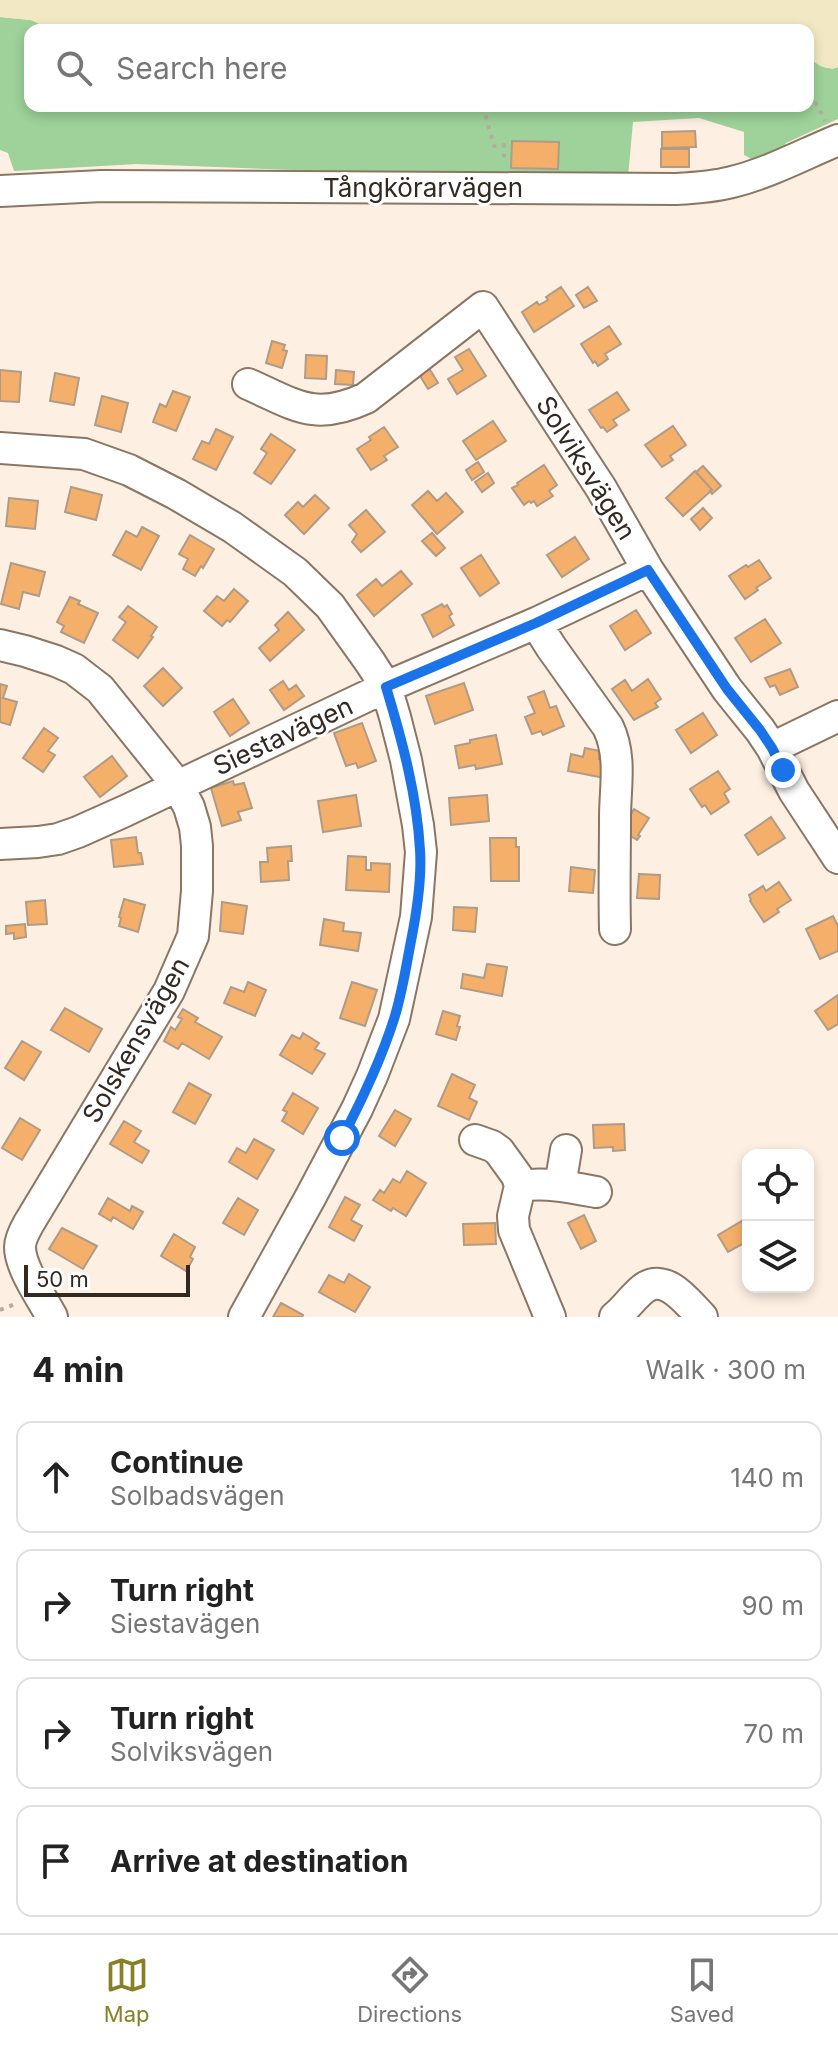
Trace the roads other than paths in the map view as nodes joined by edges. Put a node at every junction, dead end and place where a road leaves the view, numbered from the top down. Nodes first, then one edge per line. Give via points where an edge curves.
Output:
1 (838, 140) edge
2 (0, 191) edge
3 (248, 384) dead end
4 (0, 448) edge
5 (648, 570) junction
6 (536, 623) junction
7 (0, 645) edge
8 (386, 687) junction
9 (838, 716) edge
10 (772, 748) junction
11 (178, 786) junction
12 (0, 844) edge
13 (838, 858) edge
14 (615, 929) dead end
15 (475, 1140) dead end
16 (566, 1150) dead end
17 (520, 1186) junction
18 (560, 1186) junction
19 (596, 1192) dead end
20 (52, 1317) edge
21 (244, 1317) edge
22 (550, 1317) edge
23 (615, 1317) edge
24 (702, 1317) edge

1 - 2 street, Tångkörarvägen via 735,182 705,187 102,186
3 - 5 street, Solviksvägen via 312,411 344,408 366,398 483,307
4 - 8 street via 84,454 129,470 232,527 295,572 330,606
5 - 6 street, Siestavägen
5 - 10 street, Solviksvägen
6 - 8 street, Siestavägen
6 - 14 street via 613,738 618,769
7 - 11 street, Solskensvägen via 56,661 87,678
8 - 11 street, Siestavägen
8 - 21 street via 406,760 421,852 405,971 394,1019 357,1109
9 - 10 street
10 - 13 street, Solviksvägen
11 - 12 street, Siestavägen via 58,839
11 - 20 street, Solskensvägen via 189,807 197,846 193,936 169,991 21,1239 27,1271
15 - 17 street via 499,1151
16 - 18 street
17 - 18 street
17 - 22 street via 514,1230
18 - 19 street
23 - 24 street via 655,1283 677,1291

